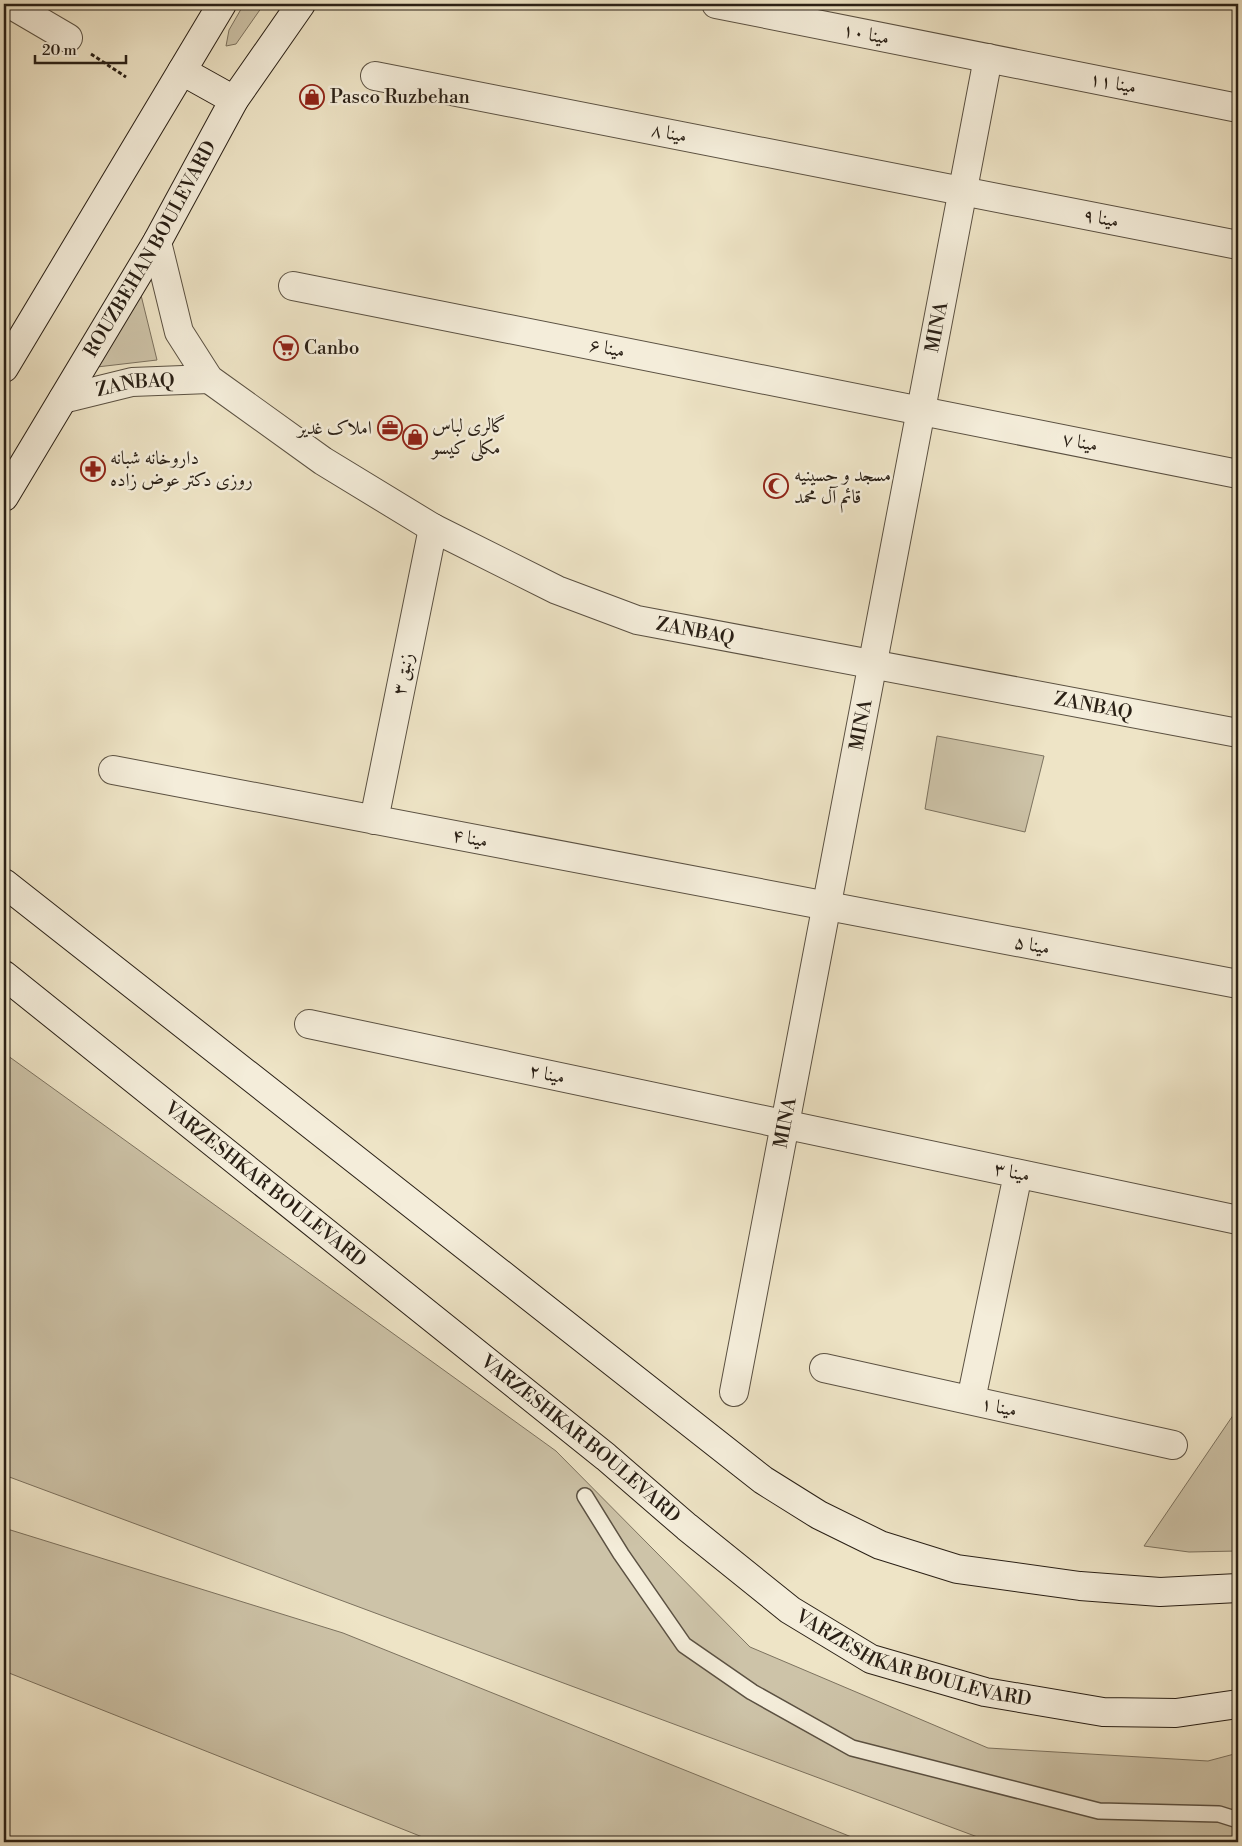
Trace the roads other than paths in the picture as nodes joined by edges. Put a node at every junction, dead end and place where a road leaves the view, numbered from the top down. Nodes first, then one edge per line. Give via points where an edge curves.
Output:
1 (10, 4) edge
2 (222, 4) edge
3 (302, 4) edge
4 (716, 4) edge
5 (68, 38) road end
6 (988, 58) junction
7 (182, 71) junction
8 (375, 76) dead end
9 (234, 100) junction
10 (1238, 108) edge
11 (963, 191) junction
12 (156, 242) junction
13 (1238, 245) edge
14 (293, 286) dead end
15 (4, 368) edge
16 (209, 379) junction
17 (63, 399) junction
18 (921, 411) junction
19 (1238, 474) edge
20 (4, 497) edge
21 (433, 528) junction
22 (873, 664) junction
23 (1238, 733) edge
24 (113, 770) dead end
25 (374, 820) junction
26 (4, 884) edge
27 (827, 906) junction
28 (4, 975) edge
29 (1238, 984) edge
30 (309, 1024) dead end
31 (785, 1124) junction
32 (1018, 1174) junction
33 (1238, 1220) edge
34 (824, 1368) dead end
35 (734, 1392) dead end
36 (971, 1400) junction
37 (1173, 1445) dead end
38 (585, 1496) dead end
39 (1238, 1588) edge
40 (1238, 1704) edge
41 (1238, 1808) edge
42 (1219, 1814) junction
43 (1238, 1820) edge

1 - 5 street
2 - 7 street
3 - 9 street, ROUZBEHAN BOULEVARD
4 - 6 street, مینا ۱۰
6 - 10 street, مینا ۱۱
6 - 11 street, MINA
7 - 9 street
7 - 15 street
8 - 11 street, مینا ۸
9 - 12 street, ROUZBEHAN BOULEVARD
11 - 13 street, مینا ۹
11 - 18 street, MINA
12 - 16 street, ZANBAQ via 179,332
12 - 17 street, ROUZBEHAN BOULEVARD
14 - 18 street, مینا ۶
16 - 17 street, ZANBAQ via 132,382
16 - 21 street, ZANBAQ via 323,461
17 - 20 street, ROUZBEHAN BOULEVARD
18 - 19 street, مینا ۷
18 - 22 street, MINA
21 - 22 street, ZANBAQ via 557,590 637,620
21 - 25 street, زنبق ۳
22 - 23 street, ZANBAQ
22 - 27 street, MINA
24 - 25 street, مینا ۴
25 - 27 street, مینا ۴
26 - 39 street via 762,1480 819,1515 880,1545 957,1569 1080,1586 1160,1592
27 - 29 street, مینا ۵
27 - 31 street, MINA
28 - 40 street, VARZESHKAR BOULEVARD via 606,1457 790,1610 871,1659 985,1692 1103,1712 1176,1712
30 - 31 street, مینا ۲
31 - 32 street, مینا ۳
31 - 35 street, MINA
32 - 33 street, مینا ۳
32 - 36 street
34 - 36 street, مینا ۱
36 - 37 street, مینا ۱
38 - 42 lane via 620,1554 684,1645 752,1692 852,1748 1099,1811
41 - 42 lane
42 - 43 lane

